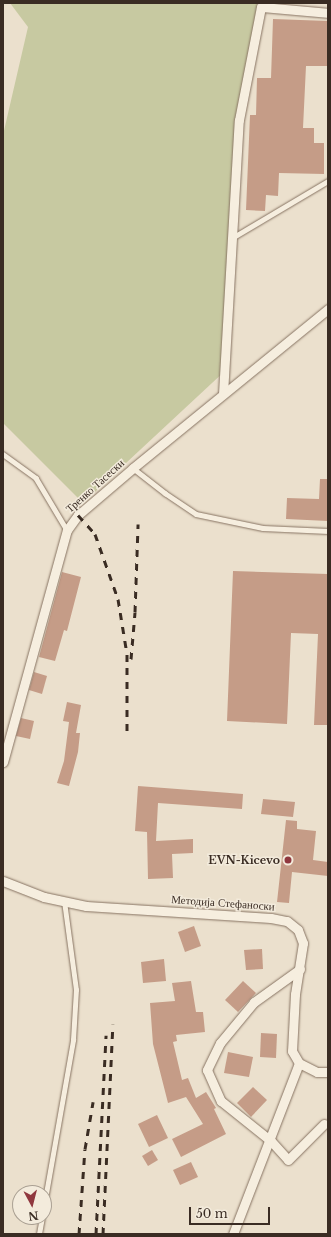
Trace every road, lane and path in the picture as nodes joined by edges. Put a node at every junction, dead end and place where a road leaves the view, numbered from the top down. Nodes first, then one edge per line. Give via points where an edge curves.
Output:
1 (261, 5) edge
2 (328, 13) edge
3 (328, 180) edge
4 (232, 238) junction
5 (328, 309) edge
6 (223, 394) junction
7 (3, 454) edge
8 (133, 468) junction
9 (67, 530) junction
10 (328, 531) edge
11 (3, 762) edge
12 (3, 881) edge
13 (64, 902) junction
14 (300, 969) junction
15 (299, 1063) junction
16 (328, 1072) edge
17 (324, 1124) dead end
18 (271, 1141) junction
19 (47, 1185) edge
20 (233, 1234) edge

1 - 2 street
1 - 4 street via 239,120
3 - 4 lane
4 - 6 street
5 - 6 street, Тренко Тасески
6 - 8 street, Тренко Тасески
7 - 9 lane via 36,478
8 - 9 street, Тренко Тасески via 78,515
8 - 10 lane via 165,494 196,514 263,528
9 - 11 street, Тренко Тасески
12 - 13 street, Методија Стефаноски
13 - 14 street, Методија Стефаноски via 86,906 287,921 298,930 303,942
13 - 19 lane via 76,990 73,1033
14 - 15 street, Методија Стефаноски via 292,1031 292,1051
14 - 18 street via 254,1002 220,1043 207,1070 221,1101
15 - 16 street via 317,1072
15 - 18 street
17 - 18 street via 288,1160
18 - 20 street

